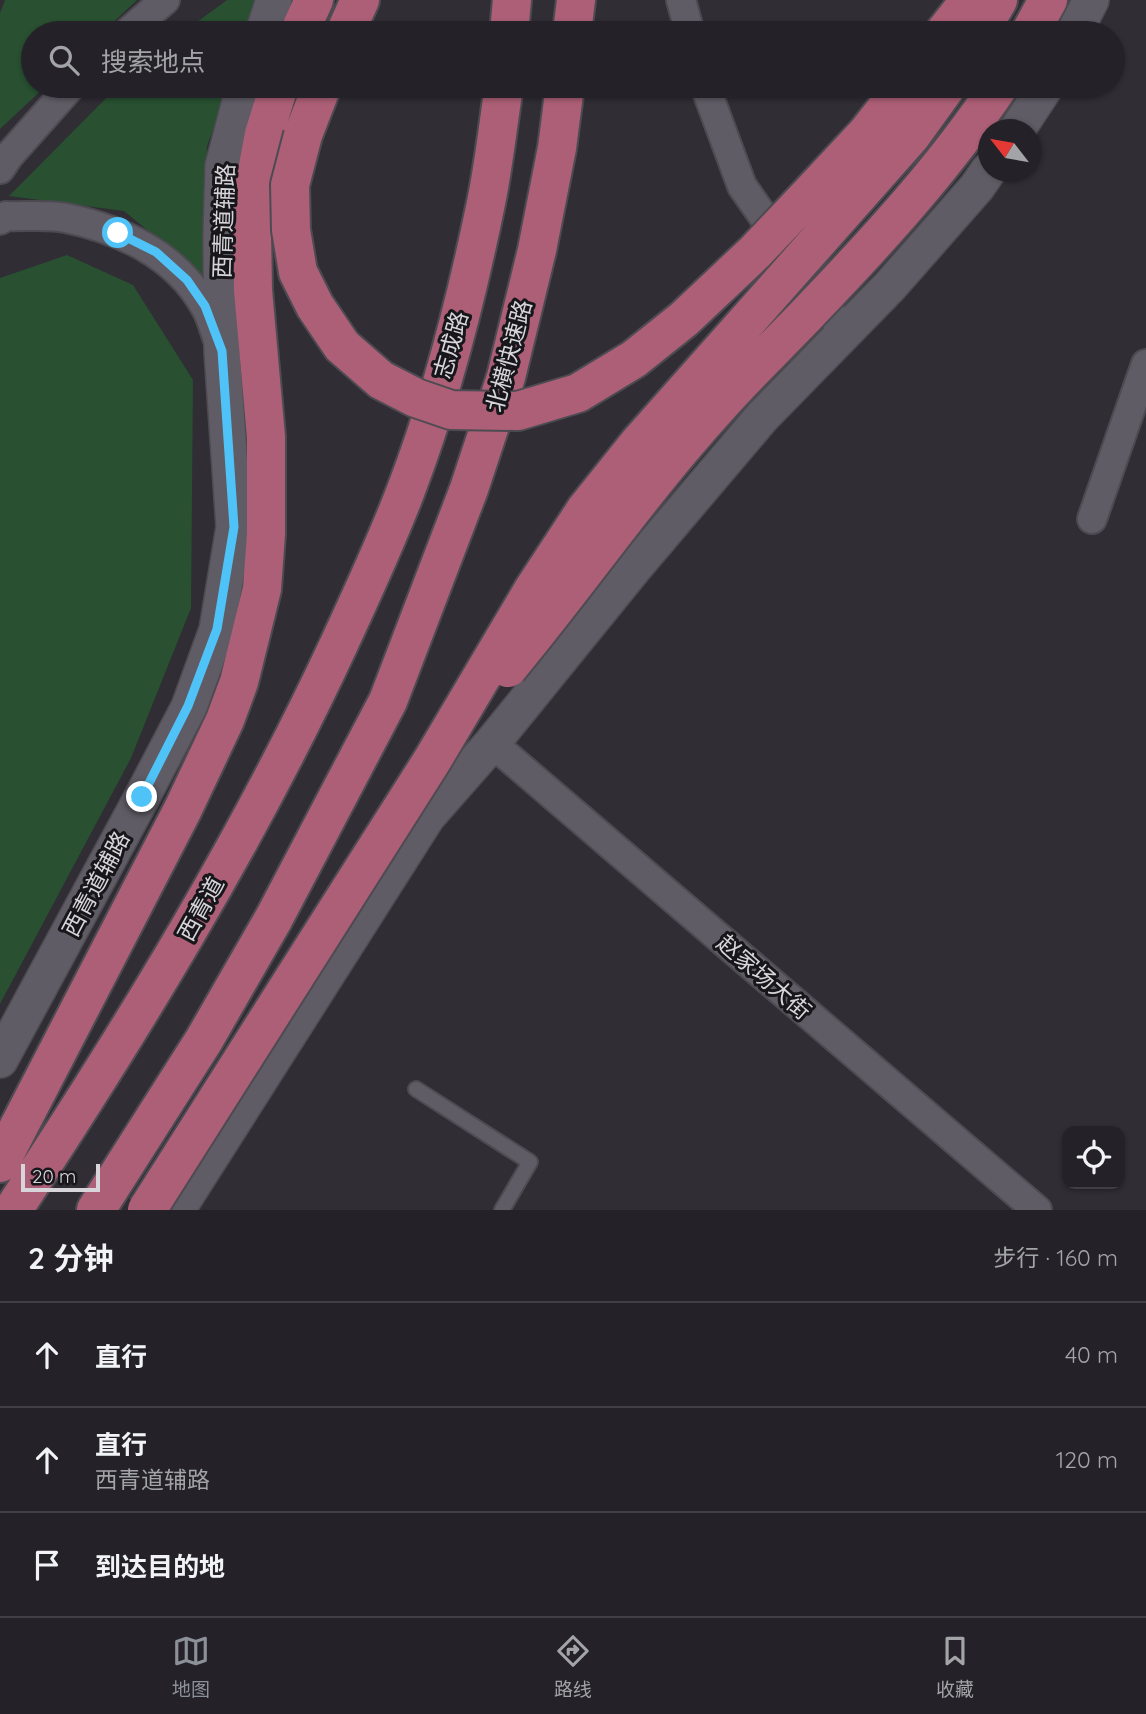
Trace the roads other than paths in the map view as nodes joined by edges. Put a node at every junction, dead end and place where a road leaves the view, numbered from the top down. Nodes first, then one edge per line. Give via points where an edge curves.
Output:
1 (165, 0) edge
2 (274, 0) edge
3 (314, 0) edge
4 (360, 0) edge
5 (512, 0) edge
6 (576, 0) edge
7 (681, 0) edge
8 (970, 0) edge
9 (998, 0) edge
10 (1048, 0) edge
11 (1091, 0) edge
12 (141, 21) edge
13 (267, 21) edge
14 (304, 21) edge
15 (350, 21) edge
16 (510, 21) edge
17 (573, 21) edge
18 (687, 21) edge
19 (953, 21) edge
20 (986, 21) edge
21 (1037, 21) edge
22 (1080, 21) edge
23 (60, 98) edge
24 (241, 98) edge
25 (275, 98) edge
26 (317, 98) edge
27 (502, 98) edge
28 (563, 98) edge
29 (709, 98) edge
30 (895, 98) edge
31 (938, 98) edge
32 (990, 98) edge
33 (1038, 98) edge
34 (1024, 119) edge
35 (0, 169) edge
36 (981, 182) edge
37 (0, 220) edge
38 (845, 333) junction
39 (222, 351) junction
40 (1146, 364) edge
41 (1092, 519) dead end
42 (362, 593) joint
43 (492, 743) junction
44 (433, 759) junction
45 (0, 1060) edge
46 (416, 1089) dead end
47 (0, 1163) edge
48 (13, 1210) edge
49 (96, 1210) edge
50 (147, 1210) edge
51 (177, 1210) edge
52 (502, 1210) edge
53 (1037, 1210) edge

1 - 12 street
2 - 13 street
3 - 14 highway
4 - 15 highway
5 - 16 highway
6 - 17 highway
7 - 18 street
8 - 19 highway
9 - 20 highway
10 - 21 highway
11 - 22 street
23 - 35 street
24 - 39 street, 西青道辅路 via 223,166
25 - 47 highway via 255,182 252,229 266,437 266,534 262,589 239,682 134,906
26 - 30 highway, bridge via 290,185 298,272 315,306 342,346 381,380 451,410 518,411 578,393 634,359 684,318 755,252
27 - 42 highway, 志成路 via 464,298 406,491
28 - 49 highway, 北横快速路 via 537,250 506,377 470,489 388,701 274,918 204,1040
29 - 38 street via 742,186
31 - 44 highway, bridge via 911,136 586,509
32 - 44 highway, bridge via 909,204 715,410
33 - 34 street
36 - 38 street
37 - 39 street via 6,216 64,218 118,233 156,252 187,280 205,306
38 - 43 street via 762,417
39 - 45 street, 西青道辅路 via 234,527 217,629 188,706
40 - 41 street
42 - 48 highway, 西青道 via 298,733 191,928
43 - 51 street via 427,817
43 - 53 street, 赵家场大街
44 - 50 highway, bridge
46 - 52 lane via 530,1162

